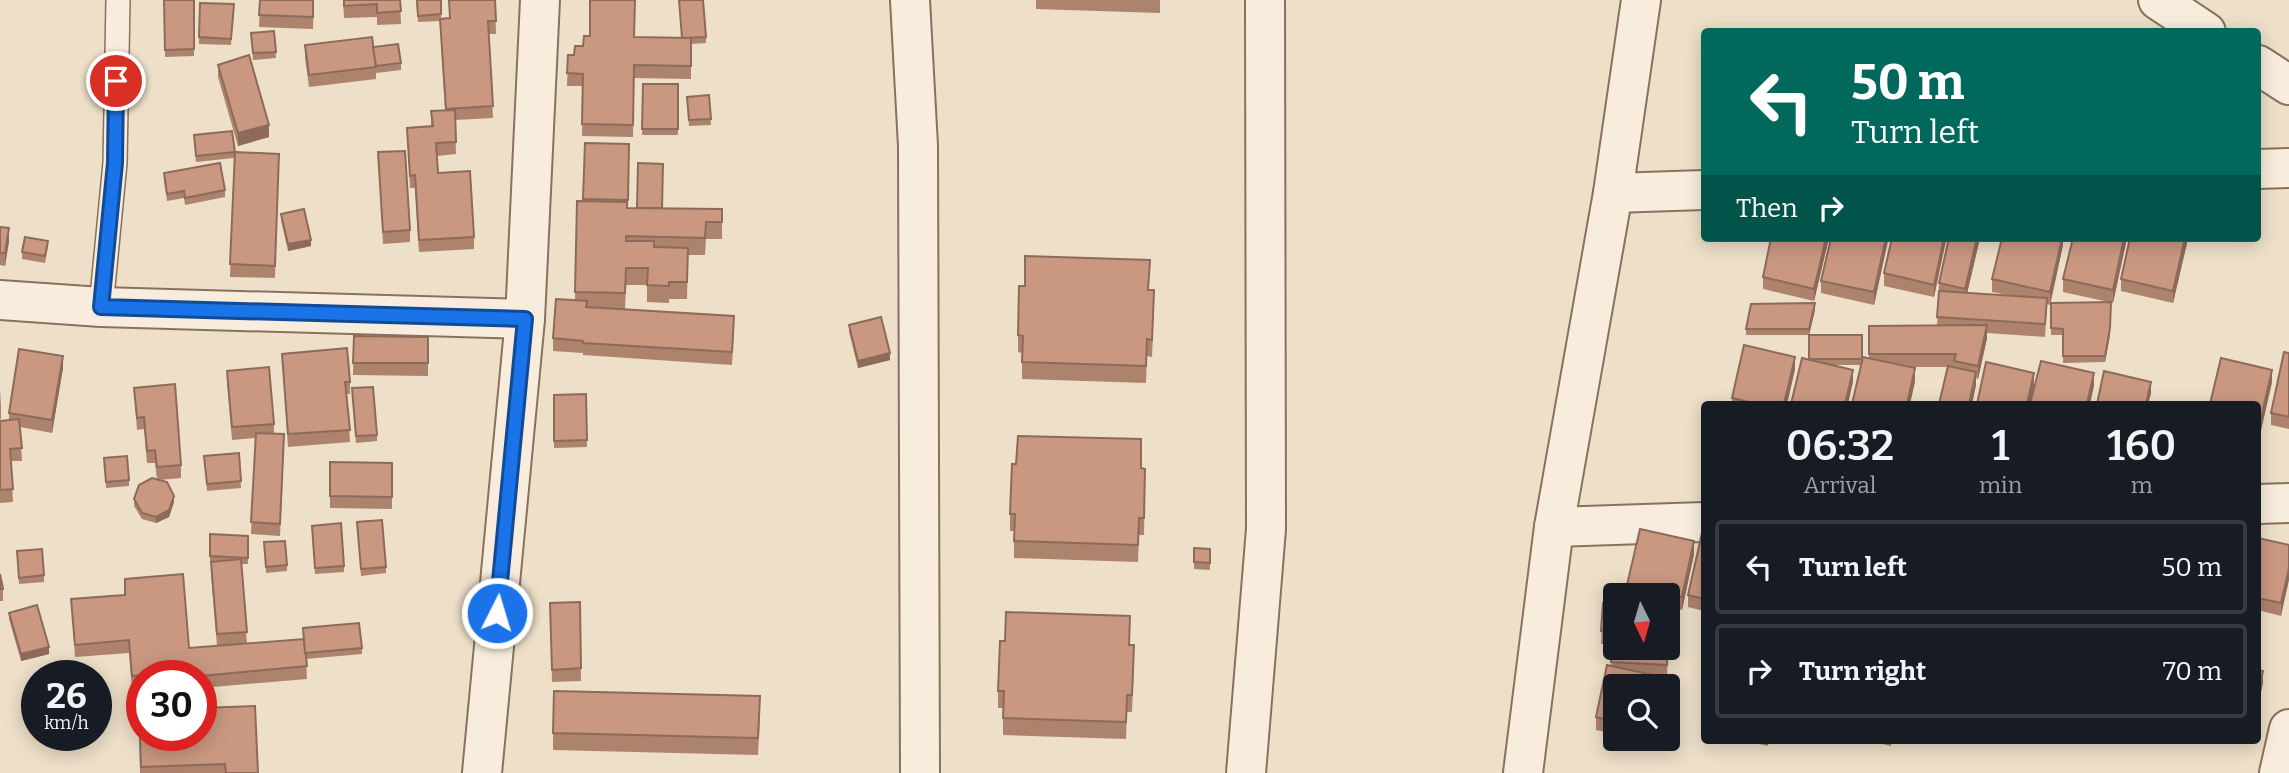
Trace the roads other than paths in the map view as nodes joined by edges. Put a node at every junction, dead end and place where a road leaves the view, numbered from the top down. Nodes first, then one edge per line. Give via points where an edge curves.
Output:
1 (118, 0) edge
2 (540, 0) edge
3 (910, 0) edge
4 (1265, 0) edge
5 (1641, 0) edge
6 (2158, 0) edge
7 (2200, 28) edge
8 (2261, 67) edge
9 (2289, 85) edge
10 (2289, 168) edge
11 (2261, 169) edge
12 (1701, 190) edge
13 (1613, 193) junction
14 (0, 300) edge
15 (101, 307) junction
16 (525, 319) junction
17 (2289, 503) edge
18 (2261, 504) edge
19 (1701, 522) edge
20 (1554, 527) junction
21 (2289, 729) edge
22 (482, 773) edge
23 (920, 773) edge
24 (1246, 773) edge
25 (1523, 773) edge
26 (2279, 773) edge

1 - 15 lane via 115,163
2 - 16 street
3 - 23 street via 918,146
4 - 24 street via 1266,529
5 - 13 street
6 - 7 street
8 - 9 street
10 - 11 street
12 - 13 street
13 - 20 street
14 - 15 street
15 - 16 street
16 - 22 street
17 - 18 street
19 - 20 street
20 - 25 street
21 - 26 street

